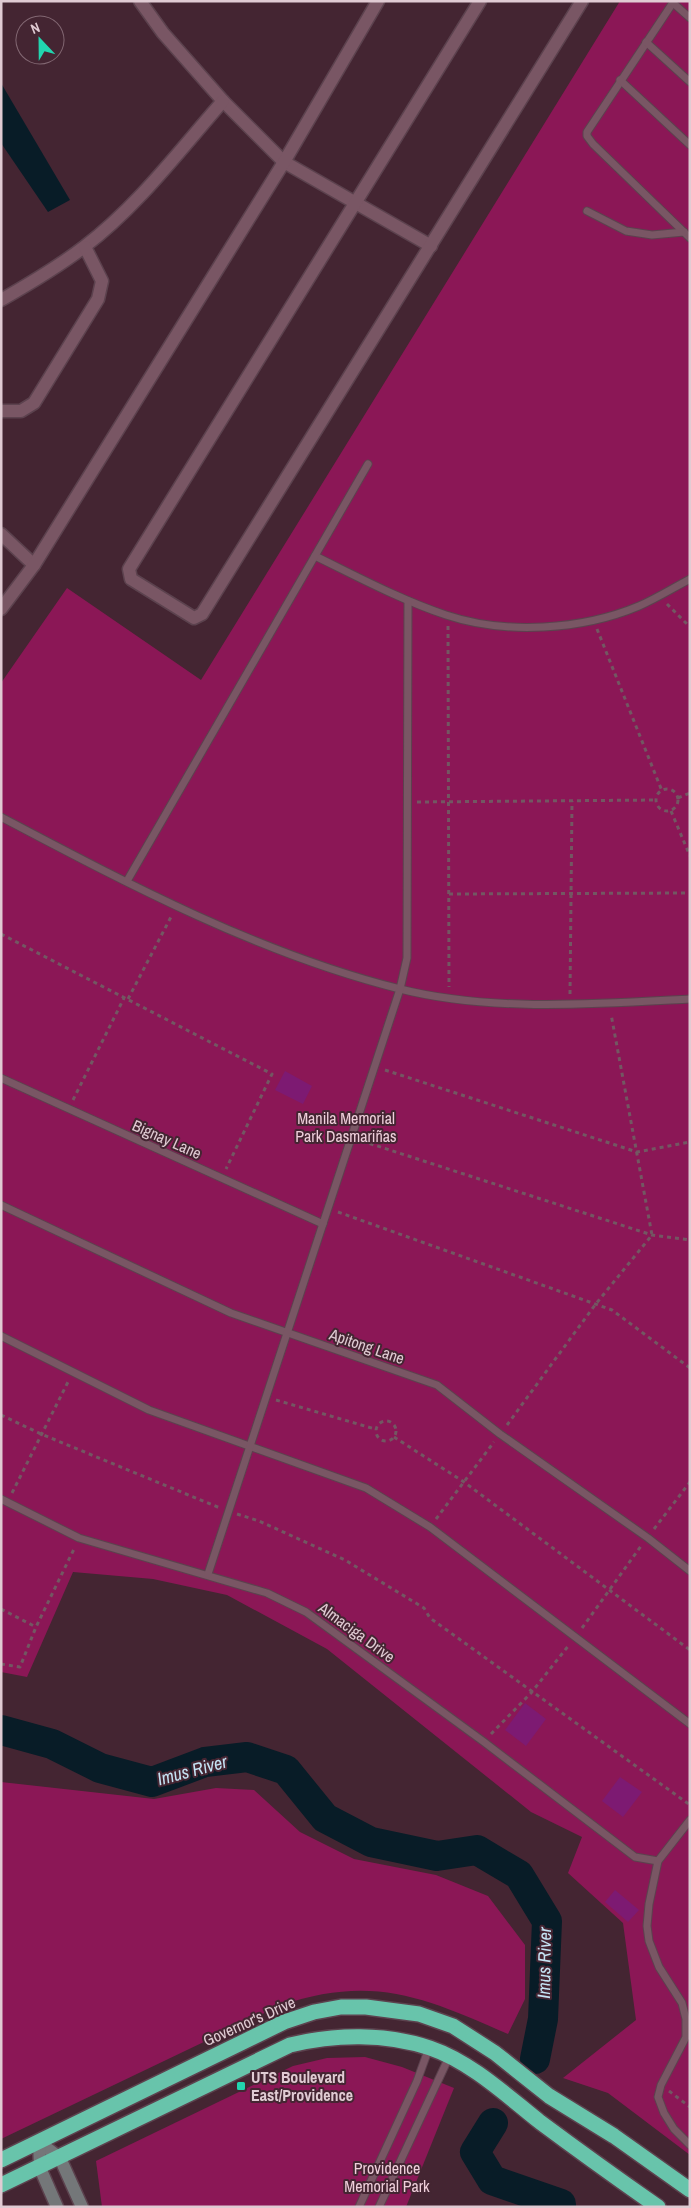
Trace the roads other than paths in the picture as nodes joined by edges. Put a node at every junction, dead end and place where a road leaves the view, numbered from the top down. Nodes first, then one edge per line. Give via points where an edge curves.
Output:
1 (140, 1) edge
2 (378, 1) edge
3 (480, 1) edge
4 (582, 1) edge
5 (674, 2) edge
6 (690, 18) edge
7 (646, 42) junction
8 (620, 80) junction
9 (690, 82) edge
10 (223, 101) junction
11 (690, 145) edge
12 (284, 162) junction
13 (356, 203) junction
14 (587, 211) dead end
15 (687, 235) edge
16 (85, 246) junction
17 (431, 246) junction
18 (1, 300) edge
19 (1, 411) edge
20 (368, 464) dead end
21 (1, 534) edge
22 (315, 556) junction
23 (34, 565) junction
24 (690, 579) edge
25 (408, 601) junction
26 (1, 609) edge
27 (1, 817) edge
28 (127, 880) junction
29 (400, 989) junction
30 (690, 999) edge
31 (1, 1078) edge
32 (1, 1205) edge
33 (323, 1224) junction
34 (287, 1334) junction
35 (1, 1336) edge
36 (250, 1446) junction
37 (4, 1500) edge
38 (690, 1571) edge
39 (208, 1574) junction
40 (690, 1724) edge
41 (690, 1820) edge
42 (658, 1861) junction
43 (430, 2048) junction
44 (449, 2057) junction
45 (39, 2142) junction
46 (690, 2145) edge
47 (60, 2158) junction
48 (1, 2160) edge
49 (40, 2168) junction
50 (370, 2183) junction
51 (1, 2185) edge
52 (387, 2190) junction
53 (690, 2190) edge
54 (57, 2207) edge
55 (82, 2207) edge
56 (359, 2207) edge
57 (379, 2207) edge
58 (658, 2207) edge

1 - 10 street via 163,33
2 - 12 street
3 - 13 street
4 - 17 street
5 - 6 lane
5 - 7 lane
7 - 8 lane
7 - 9 lane
8 - 11 lane
8 - 15 lane via 589,126 587,136
10 - 12 street
10 - 16 street via 140,196
12 - 13 street
12 - 23 street
13 - 17 street
13 - 17 street via 130,569 131,578 194,618 202,614
14 - 15 lane via 626,231
16 - 18 street
16 - 19 street via 102,281 98,299 34,403 21,411
20 - 22 lane
21 - 23 street
22 - 25 lane
22 - 28 lane
23 - 26 street
24 - 25 lane via 639,606 594,619 544,626 513,627 478,622 448,616
25 - 29 lane via 407,958
27 - 28 lane
28 - 29 lane via 177,906 293,956
29 - 30 lane via 449,998 508,1003 609,1004
29 - 33 lane
31 - 33 lane, Bignay Lane
32 - 34 lane, Apitong Lane via 231,1313
33 - 34 lane
34 - 36 lane
34 - 38 lane, Apitong Lane via 437,1385
35 - 36 lane via 149,1410
36 - 39 lane
36 - 40 lane via 366,1488 430,1527
37 - 39 lane, Almaciga Drive via 79,1538
39 - 42 lane, Almaciga Drive via 267,1593 306,1612 635,1857
41 - 42 lane
42 - 46 lane via 648,1904 648,1934 659,1966 682,2003 686,2019 686,2037 658,2097 674,2129
43 - 44 highway
43 - 47 highway via 387,2038 362,2037 314,2039 290,2045
43 - 50 lane
44 - 52 lane
44 - 58 highway via 478,2074
45 - 47 main road
45 - 48 highway, Governor's Drive
45 - 49 main road
45 - 53 highway, Governor's Drive via 284,2022 323,2010 366,2007 419,2014 453,2026
47 - 49 highway
47 - 55 main road
49 - 51 highway
49 - 54 main road
50 - 52 lane
50 - 56 lane
52 - 57 lane

